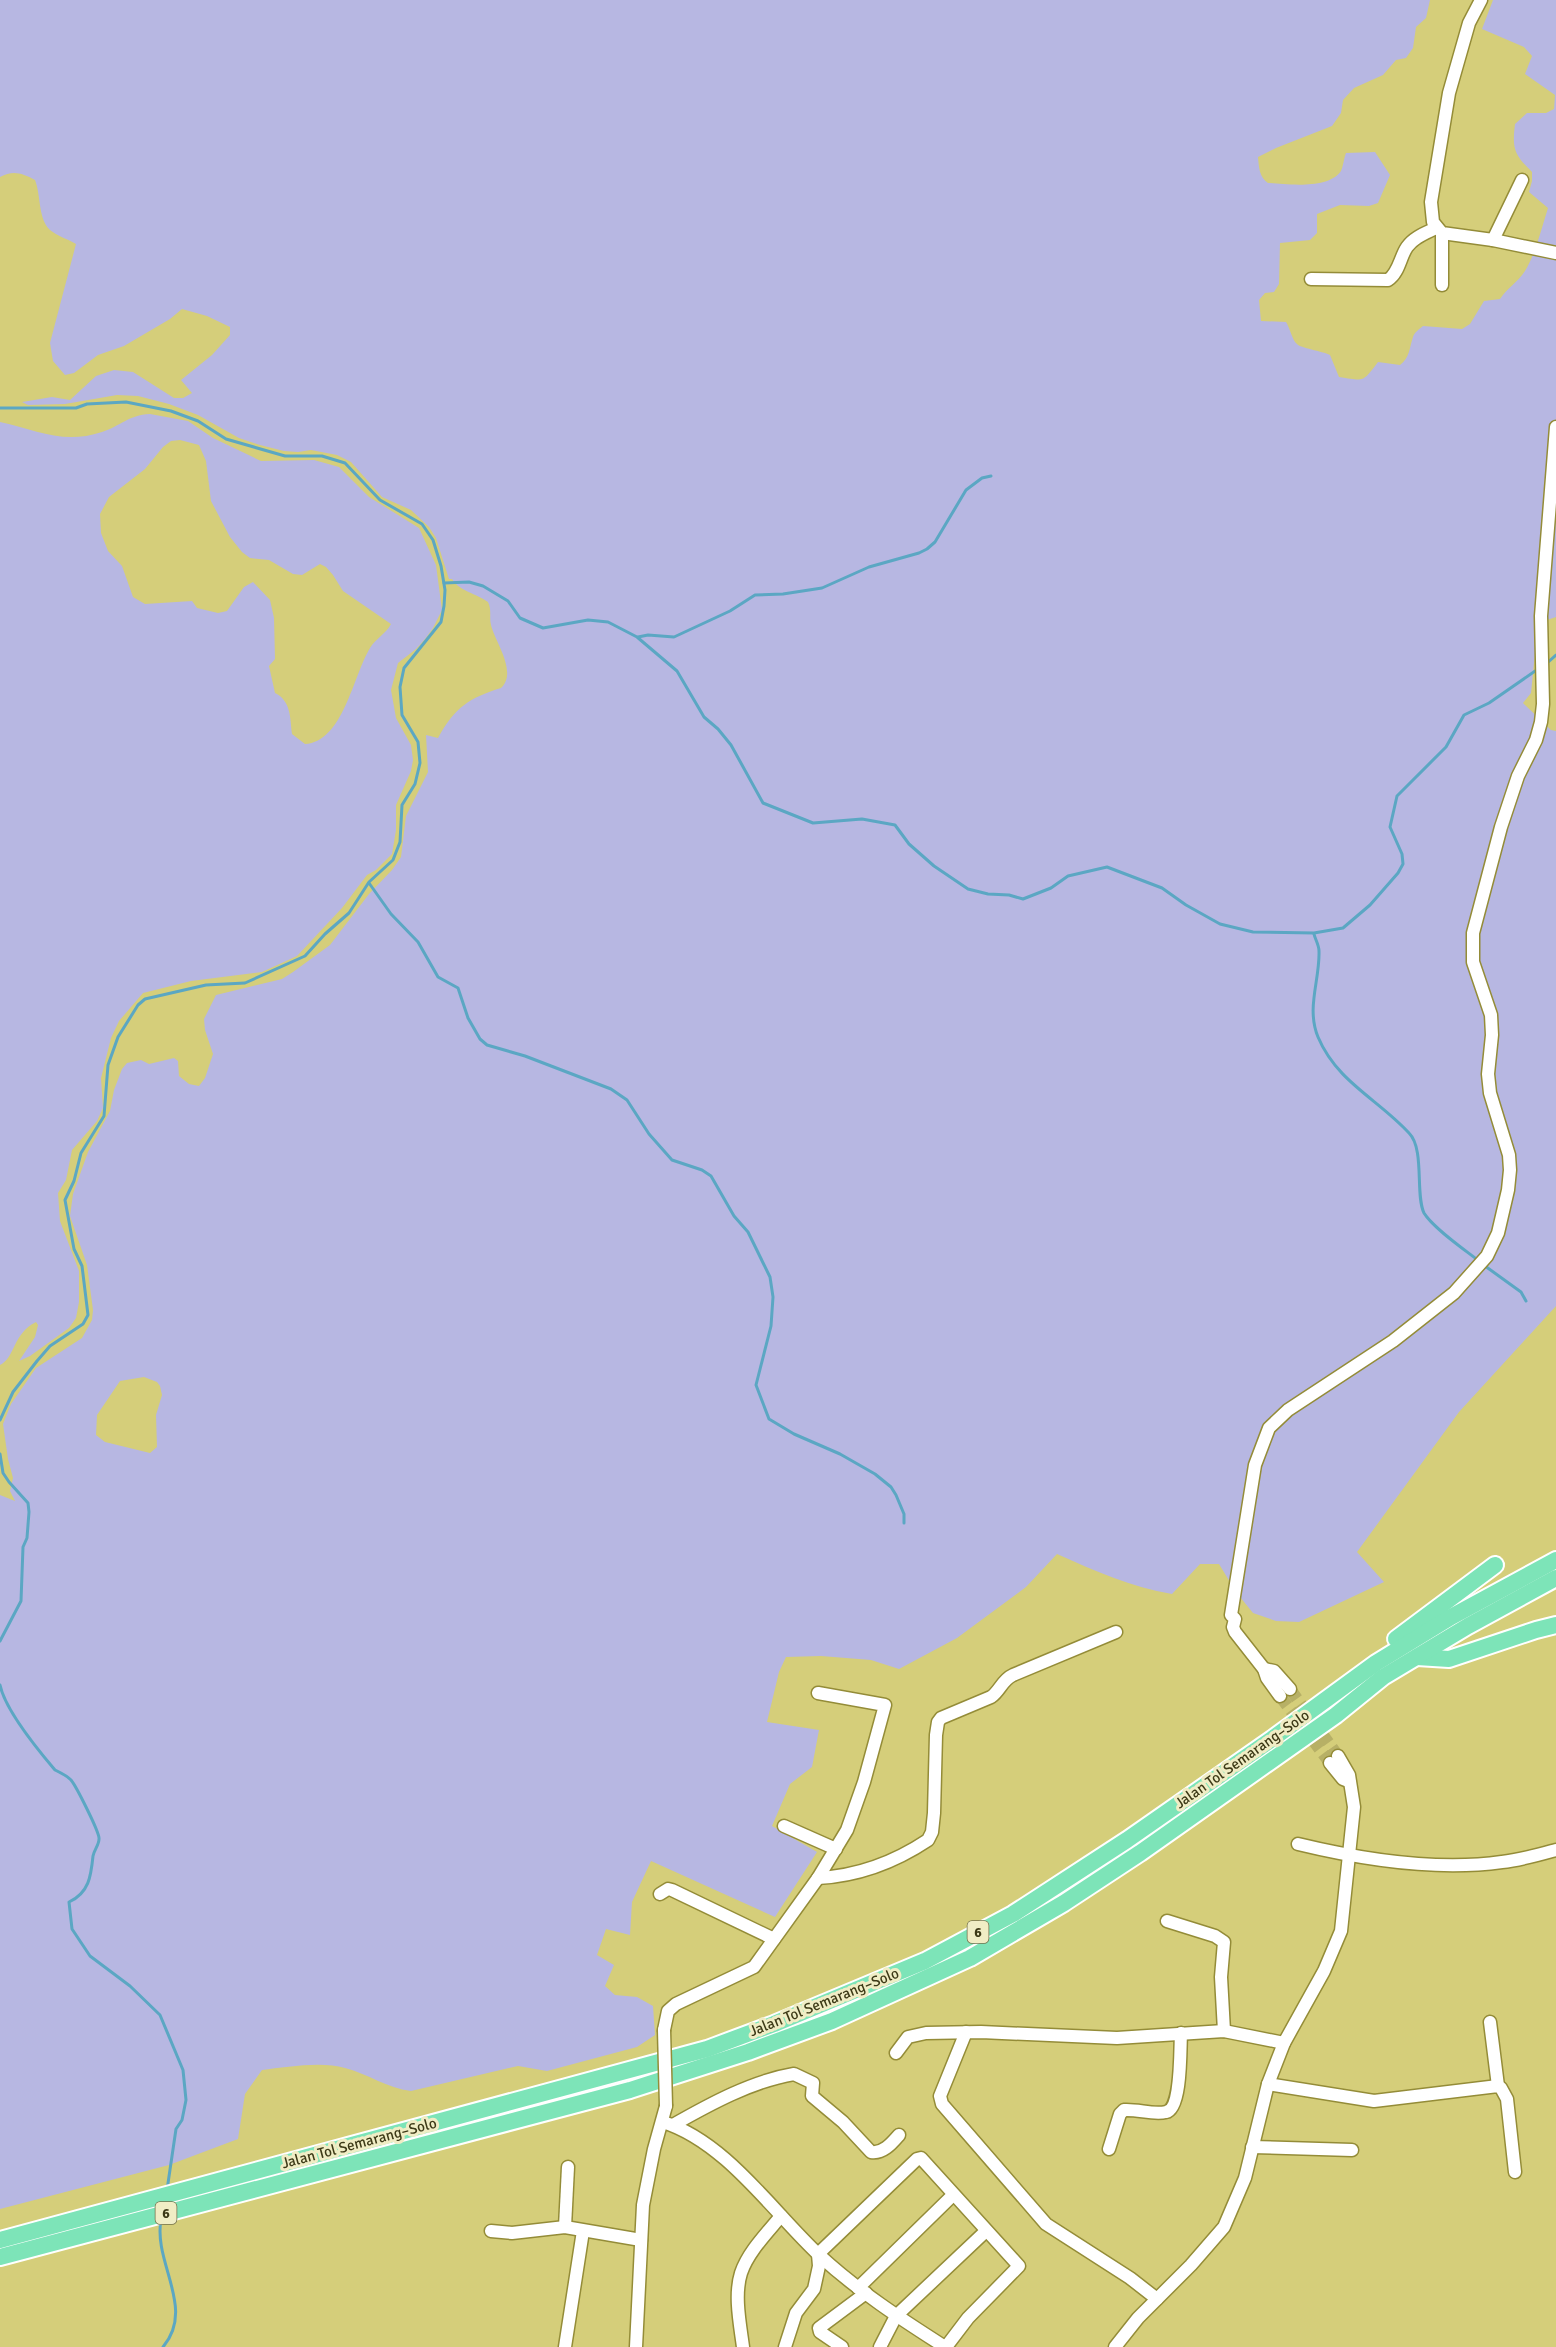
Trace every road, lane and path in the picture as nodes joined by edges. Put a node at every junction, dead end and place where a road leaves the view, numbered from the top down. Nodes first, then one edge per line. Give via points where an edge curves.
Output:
1 (1481, 0) edge
2 (1522, 180) dead end
3 (1439, 231) junction
4 (1493, 240) junction
5 (1556, 253) edge
6 (1311, 279) dead end
7 (1442, 285) dead end
8 (1556, 427) edge
9 (1556, 1560) edge
10 (1495, 1565) dead end
11 (1556, 1578) edge
12 (1556, 1625) edge
13 (1116, 1632) dead end
14 (1417, 1657) junction
15 (1339, 1689) junction
16 (818, 1693) dead end
17 (1285, 1693) tunnel mouth
18 (1334, 1759) tunnel mouth
19 (784, 1826) dead end
20 (1298, 1844) dead end
21 (836, 1849) junction
22 (1556, 1850) edge
23 (1350, 1856) junction
24 (818, 1878) junction
25 (660, 1894) dead end
26 (1167, 1921) dead end
27 (774, 1938) junction
28 (1490, 2022) dead end
29 (1224, 2031) junction
30 (966, 2032) junction
31 (1181, 2033) junction
32 (1284, 2043) junction
33 (896, 2053) dead end
34 (1268, 2084) junction
35 (1498, 2086) junction
36 (668, 2124) junction
37 (898, 2135) dead end
38 (1252, 2147) junction
39 (1108, 2149) dead end
40 (1352, 2150) dead end
41 (568, 2167) dead end
42 (1515, 2172) dead end
43 (953, 2195) junction
44 (781, 2216) junction
45 (565, 2227) junction
46 (491, 2231) dead end
47 (583, 2231) junction
48 (986, 2231) junction
49 (0, 2240) edge
50 (640, 2240) junction
51 (818, 2254) junction
52 (0, 2257) edge
53 (862, 2291) junction
54 (1157, 2299) junction
55 (896, 2316) junction
56 (565, 2347) edge
57 (636, 2347) edge
58 (742, 2347) edge
59 (785, 2347) edge
60 (842, 2347) edge
61 (880, 2347) edge
62 (946, 2347) edge
63 (1115, 2347) edge

1 - 3 street via 1469,23 1449,93 1431,202 1431,215
2 - 4 street
3 - 4 street
3 - 6 street via 1412,242 1388,280
3 - 7 street
4 - 5 street
8 - 17 street via 1542,604 1543,704 1536,740 1514,786 1501,827 1473,933 1473,962 1491,1015 1490,1093 1509,1155 1504,1210 1488,1256 1454,1293 1419,1322 1288,1410 1269,1428 1255,1465 1231,1615 1235,1632 1268,1678
9 - 15 highway, Jalan Tol Semarang–Solo / 6 via 1404,1644
10 - 15 highway via 1368,1659
11 - 14 highway, Jalan Tol Semarang–Solo / 6
12 - 14 highway via 1449,1659
13 - 24 street via 1012,1675 991,1697 941,1718 937,1728 933,1825 928,1840 874,1867
14 - 52 highway, Jalan Tol Semarang–Solo / 6 via 1383,1677 1336,1715 1083,1890 997,1942 822,2025 673,2077
15 - 49 highway, Jalan Tol Semarang–Solo / 6 via 1272,1739 1013,1914 925,1961 774,2024 707,2049
16 - 21 street via 885,1705 864,1782
18 - 23 street via 1343,1779 1348,1781 1354,1807
19 - 21 street
20 - 23 street
21 - 24 street
22 - 23 street via 1478,1864
23 - 32 street via 1341,1931
24 - 27 street
25 - 27 street via 672,1890
26 - 29 street via 1224,1942
27 - 36 street, bridge via 749,1971 668,2011 664,2030
28 - 35 street
29 - 31 street
29 - 32 street
30 - 31 street via 1117,2038
30 - 33 street via 912,2035
30 - 54 street via 940,2096 942,2104 1046,2224
31 - 39 street via 1177,2098 1172,2109 1124,2110
32 - 34 street
34 - 35 street via 1374,2101
34 - 38 street
35 - 42 street via 1507,2099
36 - 37 street via 768,2080 794,2073 813,2083 813,2098 871,2152 886,2148
36 - 44 street via 707,2145
36 - 50 street via 649,2176
38 - 40 street
38 - 54 street via 1239,2194 1224,2227
41 - 45 street
43 - 48 street
43 - 51 street via 922,2158 917,2159
43 - 53 street
44 - 51 street
44 - 58 street via 741,2272 738,2294
45 - 46 street via 512,2233
45 - 47 street
47 - 50 street
47 - 56 street
48 - 55 street
48 - 62 street via 1019,2268 968,2318
50 - 57 street
51 - 53 street
51 - 59 street via 814,2289 796,2313
53 - 55 street
53 - 60 street via 819,2328
54 - 63 street
55 - 61 street
55 - 62 street

